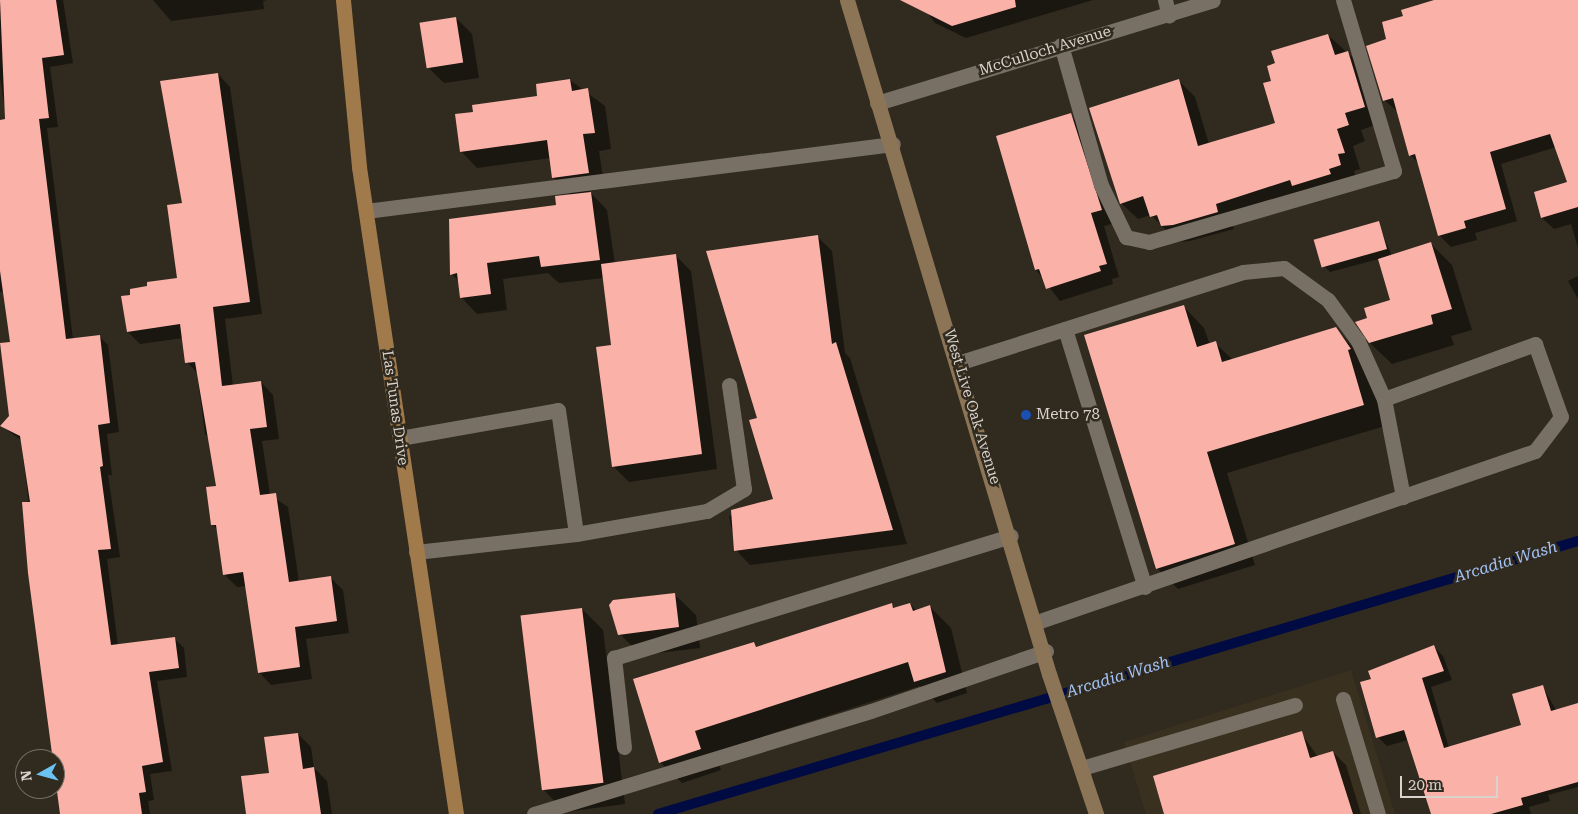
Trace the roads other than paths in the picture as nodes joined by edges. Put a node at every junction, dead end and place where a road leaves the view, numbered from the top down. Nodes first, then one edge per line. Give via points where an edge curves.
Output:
1 (343, 0) edge
2 (847, 0) edge
3 (1165, 0) edge
4 (1213, 0) edge
5 (1343, 0) edge
6 (1169, 16) junction
7 (1061, 45) junction
8 (878, 103) junction
9 (893, 144) junction
10 (366, 211) junction
11 (1065, 329) junction
12 (958, 363) junction
13 (729, 385) dead end
14 (1384, 399) junction
15 (400, 438) junction
16 (1403, 497) junction
17 (576, 534) junction
18 (1011, 536) junction
19 (416, 552) junction
20 (1145, 587) junction
21 (1037, 622) junction
22 (1046, 651) junction
23 (1343, 699) dead end
24 (1295, 705) dead end
25 (624, 747) dead end
26 (1082, 768) junction
27 (456, 814) edge
28 (534, 814) edge
29 (1096, 814) edge
30 (1378, 814) edge

1 - 10 main road, Las Tunas Drive
2 - 8 street, West Live Oak Avenue
3 - 6 street
4 - 6 street, McCulloch Avenue
5 - 7 street via 1394,171 1148,242 1126,238 1101,185
6 - 7 street, McCulloch Avenue
7 - 8 street, McCulloch Avenue
8 - 9 street, West Live Oak Avenue
9 - 10 street
9 - 12 street, West Live Oak Avenue
10 - 15 main road, Las Tunas Drive
11 - 12 street
11 - 14 street via 1243,272 1284,268 1328,300 1358,341
11 - 20 street
12 - 18 street, West Live Oak Avenue
13 - 17 street via 744,489 707,512
14 - 16 street
14 - 16 street via 1535,344 1560,417 1535,451
15 - 17 street via 558,410
15 - 19 main road, Las Tunas Drive
16 - 20 street
17 - 19 street
18 - 21 street, West Live Oak Avenue
18 - 25 street via 614,658
19 - 27 main road, Las Tunas Drive
20 - 21 street
21 - 22 street, West Live Oak Avenue
22 - 26 street, West Live Oak Avenue via 1049,674
22 - 28 street via 870,711
23 - 30 street
24 - 26 street
26 - 29 street, West Live Oak Avenue

